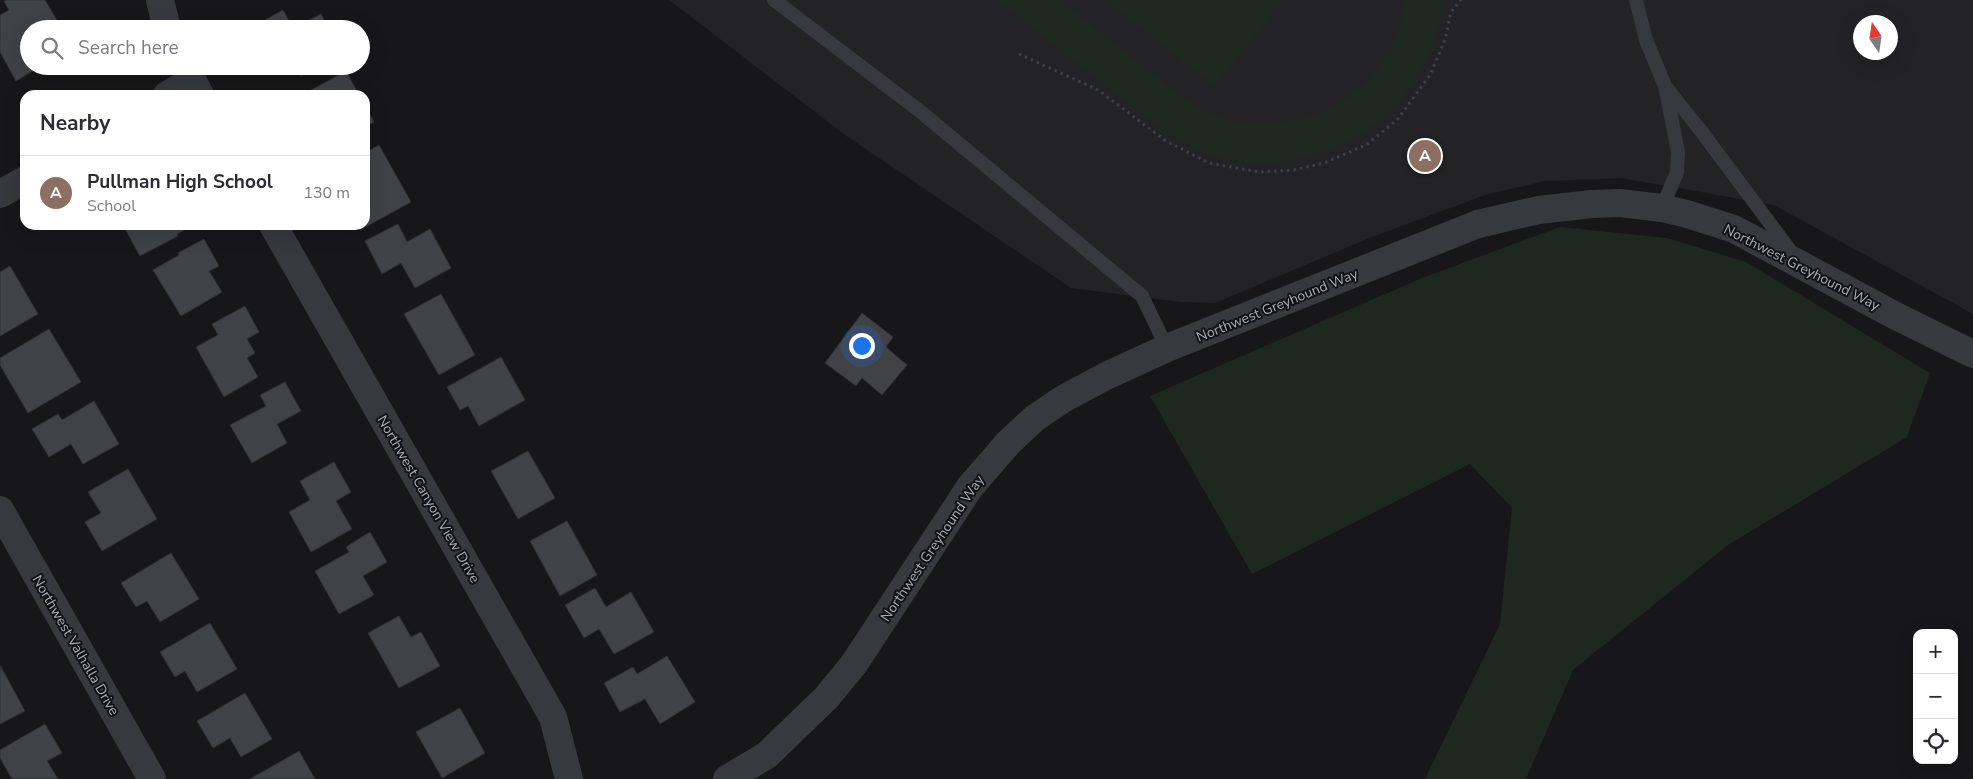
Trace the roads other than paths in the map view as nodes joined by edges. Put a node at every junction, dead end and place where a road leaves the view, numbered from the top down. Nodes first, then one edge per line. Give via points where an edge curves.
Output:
1 (160, 0) edge
2 (774, 0) edge
3 (1636, 0) edge
4 (165, 20) edge
5 (192, 81) edge
6 (1665, 86) junction
7 (176, 90) edge
8 (20, 183) edge
9 (0, 194) edge
10 (1662, 208) junction
11 (276, 230) edge
12 (1801, 265) junction
13 (1167, 348) junction
14 (1973, 354) edge
15 (0, 510) edge
16 (152, 779) edge
17 (569, 779) edge
18 (727, 779) edge

1 - 4 street
2 - 13 lane via 921,112 1142,296
3 - 6 lane via 1646,40
5 - 7 street
6 - 10 lane via 1678,152 1677,172
6 - 12 lane
8 - 9 street
10 - 12 street, Northwest Greyhound Way via 1734,229
10 - 13 street, Northwest Greyhound Way via 1620,203 1592,204 1539,210 1478,224
11 - 17 street, Northwest Canyon View Drive via 553,717
12 - 14 street, Northwest Greyhound Way
13 - 18 street, Northwest Greyhound Way via 1063,399 1035,418 1009,442 970,487 854,664 826,698 767,755
15 - 16 street, Northwest Valhalla Drive

